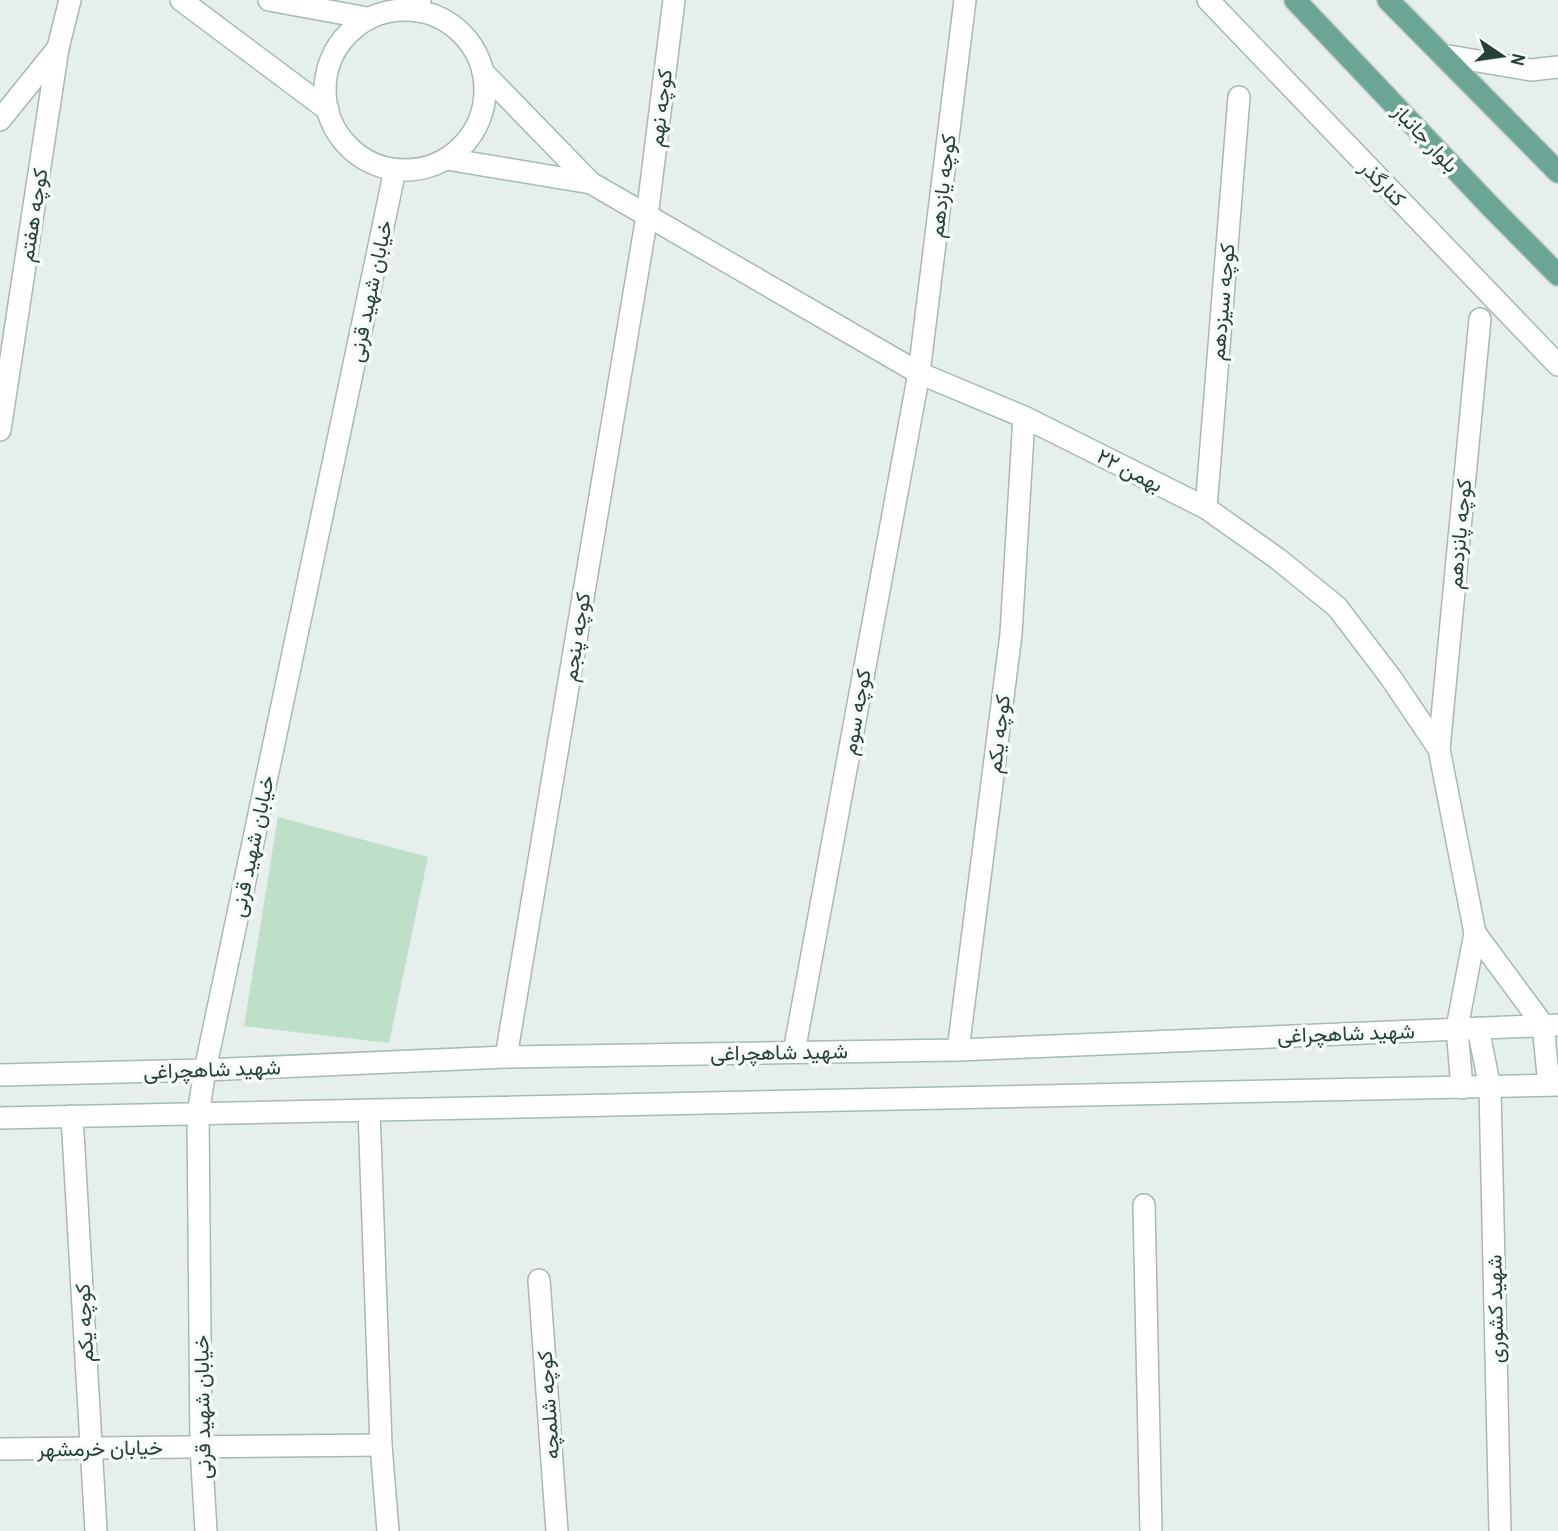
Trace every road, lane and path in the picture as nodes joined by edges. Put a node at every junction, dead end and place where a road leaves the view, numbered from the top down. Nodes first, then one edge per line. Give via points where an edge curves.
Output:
1 (70, 0) edge
2 (181, 0) edge
3 (269, 0) edge
4 (674, 0) edge
5 (965, 0) edge
6 (1208, 0) edge
7 (1295, 0) edge
8 (1388, 0) edge
9 (419, 6) edge
10 (367, 18) junction
11 (58, 48) junction
12 (1443, 55) junction
13 (1558, 67) edge
14 (483, 72) junction
15 (1239, 97) dead end
16 (328, 110) junction
17 (0, 120) edge
18 (447, 159) junction
19 (395, 170) junction
20 (1558, 172) edge
21 (591, 183) junction
22 (647, 216) junction
23 (1558, 275) edge
24 (1480, 319) dead end
25 (1558, 365) edge
26 (919, 373) junction
27 (1024, 417) junction
28 (0, 430) edge
29 (1206, 508) junction
30 (1439, 749) junction
31 (1475, 933) junction
32 (1550, 1025) edge
33 (1467, 1028) junction
34 (958, 1050) junction
35 (794, 1052) junction
36 (506, 1057) junction
37 (205, 1070) junction
38 (0, 1074) edge
39 (1554, 1085) edge
40 (1462, 1088) junction
41 (1490, 1088) junction
42 (369, 1110) junction
43 (198, 1114) junction
44 (72, 1116) junction
45 (0, 1118) edge
46 (1144, 1205) dead end
47 (539, 1280) dead end
48 (382, 1445) junction
49 (91, 1447) junction
50 (201, 1447) junction
51 (0, 1449) edge
52 (96, 1531) edge
53 (205, 1531) edge
54 (388, 1531) edge
55 (557, 1531) edge
56 (1151, 1531) edge
57 (1500, 1531) edge

1 - 11 street, کوچه هفتم
2 - 16 street
3 - 10 street
4 - 22 street, کوچه نهم
5 - 26 street, کوچه یازدهم
6 - 25 street, کنارگذر
7 - 23 main road, بلوار جانباز
8 - 12 main road
9 - 10 street
9 - 14 street via 460,32
10 - 16 street via 344,39 330,62
11 - 17 street
11 - 28 street, کوچه هفتم
12 - 13 street via 1531,70
12 - 20 main road
14 - 18 street via 480,118 466,141
14 - 21 street
15 - 29 street, کوچه سیزدهم
16 - 19 street via 352,151
18 - 19 street via 422,169
18 - 21 street
19 - 37 street, خیابان شهید قرنی
21 - 22 street, ۲۲ بهمن
22 - 26 street, ۲۲ بهمن
22 - 36 street, کوچه پنجم
24 - 30 street, کوچه پانزدهم
26 - 27 street, ۲۲ بهمن
26 - 35 street, کوچه سوم
27 - 29 street, ۲۲ بهمن
27 - 34 street, کوچه یکم via 1011,634
29 - 30 street, ۲۲ بهمن via 1337,607
30 - 31 street, ۲۲ بهمن
31 - 32 street
31 - 33 street
32 - 33 street, شهید شاهچراغی
32 - 39 street
33 - 34 street, شهید شاهچراغی
33 - 40 street
33 - 41 street, شهید کشوری
34 - 35 street, شهید شاهچراغی
35 - 36 street, شهید شاهچراغی
36 - 37 street, شهید شاهچراغی
37 - 38 street, شهید شاهچراغی
37 - 43 street, خیابان شهید قرنی
39 - 41 street, شهید شاهچراغی
40 - 41 street, شهید شاهچراغی
40 - 42 street, شهید شاهچراغی
41 - 57 street, شهید کشوری
42 - 43 street, شهید شاهچراغی
42 - 48 street
43 - 44 street, شهید شاهچراغی
43 - 50 street, خیابان شهید قرنی
44 - 45 street, شهید شاهچراغی
44 - 49 street, کوچه یکم
46 - 56 street
47 - 55 street, کوچه شلمچه
48 - 50 street, خیابان خرمشهر
48 - 54 street
49 - 50 street, خیابان خرمشهر
49 - 51 street, خیابان خرمشهر
49 - 52 street, کوچه یکم
50 - 53 street, خیابان شهید قرنی

